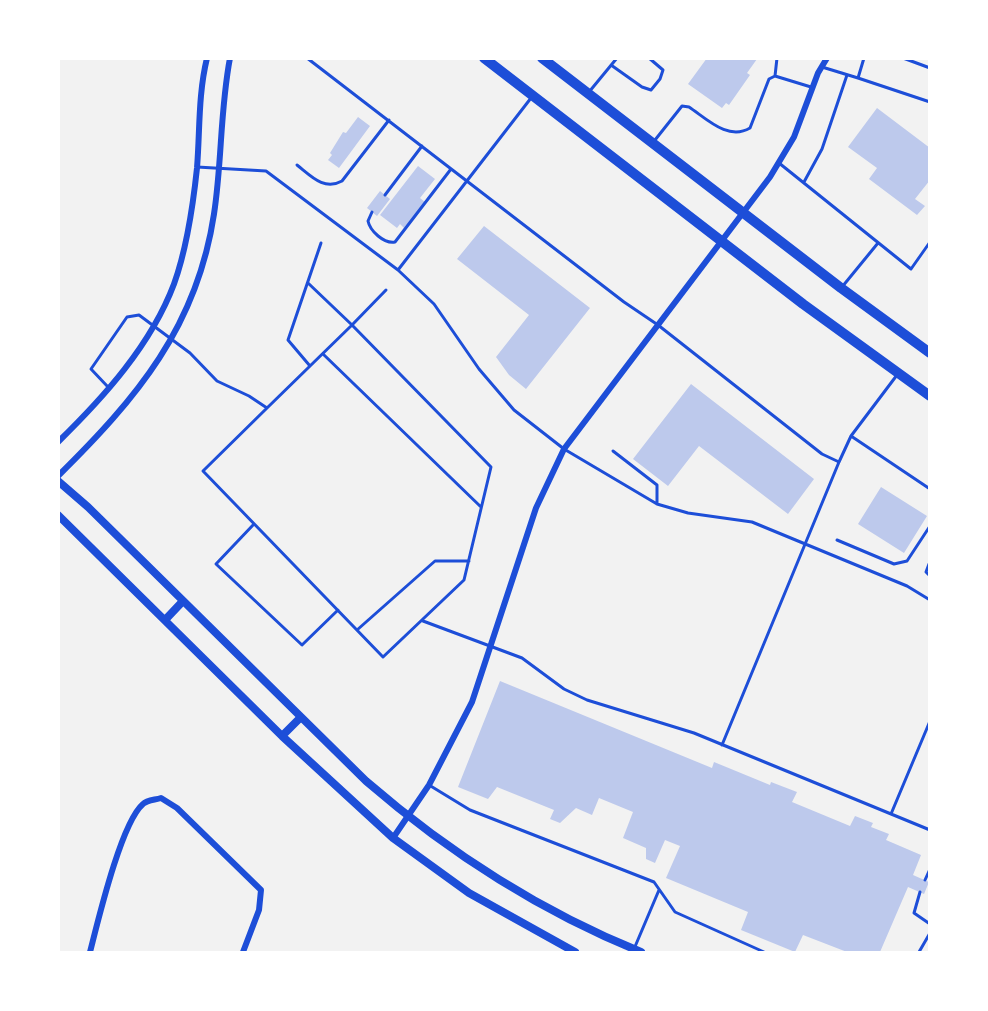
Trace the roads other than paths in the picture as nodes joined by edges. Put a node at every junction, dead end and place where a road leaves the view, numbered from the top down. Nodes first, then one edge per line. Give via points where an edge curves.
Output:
1 (207, 58) edge
2 (230, 58) edge
3 (307, 58) edge
4 (484, 58) edge
5 (542, 58) edge
6 (617, 58) edge
7 (649, 58) edge
8 (777, 58) edge
9 (827, 58) edge
10 (864, 58) edge
11 (903, 58) edge
12 (611, 65) junction
13 (822, 67) junction
14 (930, 68) edge
15 (847, 75) junction
16 (775, 76) junction
17 (858, 78) junction
18 (813, 88) junction
19 (588, 94) junction
20 (532, 96) junction
21 (930, 102) edge
22 (389, 120) junction
23 (653, 143) junction
24 (423, 146) junction
25 (779, 163) junction
26 (297, 165) dead end
27 (197, 167) junction
28 (219, 168) junction
29 (451, 169) junction
30 (466, 181) junction
31 (804, 182) junction
32 (385, 195) dead end
33 (372, 212) dead end
34 (743, 212) junction
35 (720, 241) junction
36 (930, 242) edge
37 (321, 243) dead end
38 (878, 243) junction
39 (398, 270) junction
40 (308, 283) junction
41 (841, 288) junction
42 (386, 290) dead end
43 (153, 325) junction
44 (352, 325) junction
45 (658, 325) junction
46 (171, 339) junction
47 (930, 353) edge
48 (323, 354) junction
49 (310, 366) junction
50 (897, 375) junction
51 (109, 389) junction
52 (930, 396) edge
53 (267, 408) junction
54 (851, 436) junction
55 (58, 441) edge
56 (564, 449) junction
57 (613, 451) dead end
58 (839, 462) junction
59 (58, 476) edge
60 (58, 481) edge
61 (930, 489) edge
62 (657, 504) junction
63 (481, 508) junction
64 (58, 515) edge
65 (254, 524) junction
66 (930, 526) edge
67 (837, 540) dead end
68 (805, 544) junction
69 (468, 561) junction
70 (929, 564) edge
71 (930, 576) edge
72 (930, 600) edge
73 (183, 601) junction
74 (338, 610) junction
75 (165, 620) junction
76 (422, 621) junction
77 (357, 630) junction
78 (492, 648) junction
79 (301, 717) junction
80 (930, 721) edge
81 (282, 736) junction
82 (722, 745) junction
83 (429, 785) junction
84 (891, 814) junction
85 (408, 818) junction
86 (930, 830) edge
87 (393, 838) junction
88 (930, 869) edge
89 (925, 880) dead end
90 (659, 890) junction
91 (920, 892) dead end
92 (930, 924) edge
93 (930, 933) edge
94 (90, 952) edge
95 (243, 952) edge
96 (575, 952) edge
97 (636, 952) edge
98 (764, 952) edge
99 (919, 952) edge

1 - 27 street via 199,104
2 - 28 street
3 - 22 lane
4 - 20 main road
5 - 19 main road
6 - 12 lane
7 - 12 lane via 663,70 651,90
8 - 16 lane
9 - 13 street
10 - 17 lane
11 - 14 lane
12 - 19 lane
13 - 15 lane
13 - 18 street
15 - 17 lane
15 - 31 lane via 822,149
16 - 18 lane
16 - 23 lane via 769,79 750,128 741,134 726,132 689,106 682,106
17 - 21 lane
18 - 25 street
19 - 23 main road
20 - 30 lane
20 - 35 main road
22 - 24 lane
22 - 26 lane via 335,185 321,183
23 - 34 main road
24 - 29 lane
24 - 32 lane
25 - 31 lane
25 - 34 street
27 - 28 lane
27 - 43 street via 180,264
28 - 39 lane via 267,171
28 - 46 street via 207,248 197,284
29 - 30 lane
29 - 33 lane via 395,242 387,242 370,228
30 - 39 lane
30 - 45 lane
31 - 38 lane
34 - 35 street
34 - 41 main road
35 - 45 street
35 - 50 main road
36 - 38 lane via 910,269
37 - 40 lane
38 - 41 lane
39 - 56 lane via 434,304 479,369 514,410
40 - 44 lane
40 - 49 lane via 288,340
41 - 47 main road
42 - 44 lane
43 - 46 lane
43 - 51 street
43 - 51 lane via 139,315 127,317 91,369
44 - 48 lane
44 - 63 lane via 491,467
45 - 56 street
45 - 58 lane via 822,454
46 - 53 lane via 217,381
46 - 59 street via 135,395
48 - 49 lane
48 - 63 lane
49 - 53 lane
50 - 52 main road
50 - 54 lane
51 - 55 street
53 - 65 lane via 203,471
54 - 58 lane
54 - 61 lane
56 - 62 lane
56 - 78 street via 536,508
57 - 62 lane via 657,485
58 - 68 lane
60 - 73 street
62 - 68 lane via 688,513 752,522
63 - 69 lane
64 - 75 street
65 - 74 lane
65 - 74 lane via 216,564 302,645
66 - 67 lane via 902,564
68 - 72 lane via 907,586
68 - 82 lane
69 - 76 lane via 464,580
69 - 77 lane via 435,561
70 - 71 lane via 926,572
73 - 75 street
73 - 79 street
74 - 77 lane
75 - 81 street
76 - 77 lane via 383,657
76 - 78 lane
78 - 82 lane via 522,658 564,689 587,700
78 - 83 street via 461,726
79 - 81 street
79 - 85 street
80 - 84 lane
81 - 87 street
82 - 84 lane
83 - 85 street
83 - 90 lane via 470,810 654,882
84 - 86 lane
85 - 87 street
85 - 97 street via 522,894
87 - 96 street via 469,893
88 - 89 lane
90 - 97 lane
90 - 98 lane via 675,912
91 - 92 lane via 914,913
93 - 99 lane
94 - 95 street via 134,815 144,802 161,798 177,808 261,890 259,910

